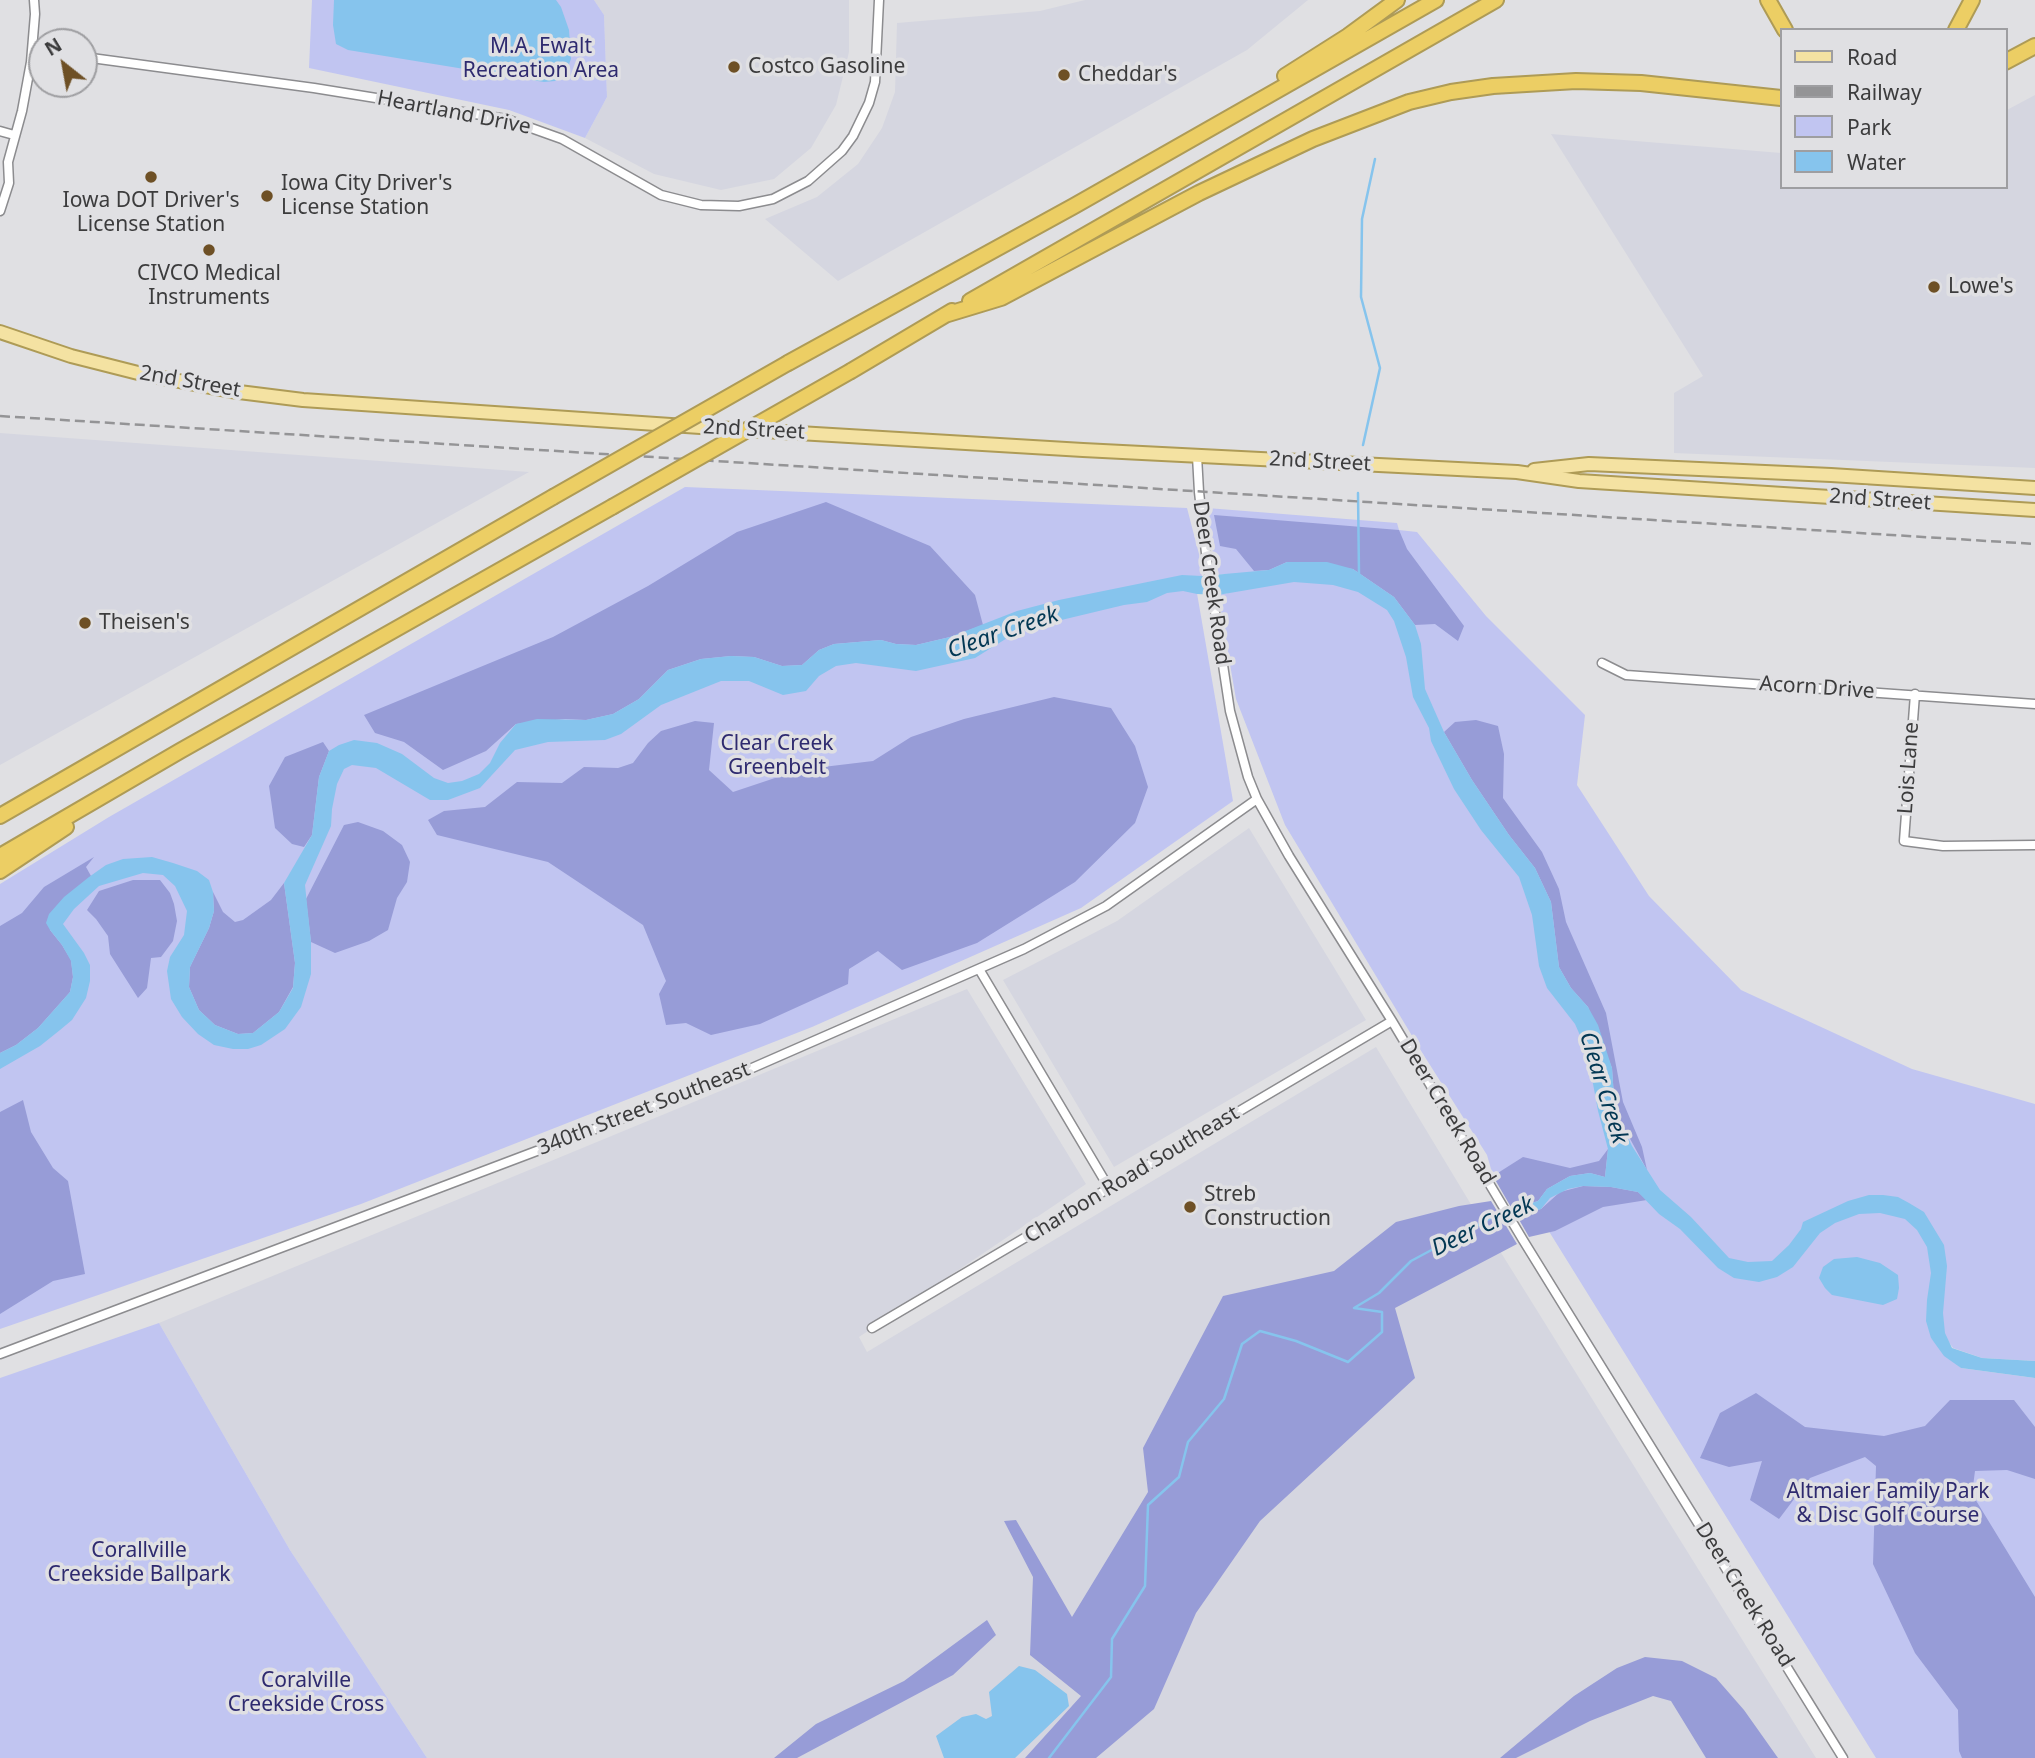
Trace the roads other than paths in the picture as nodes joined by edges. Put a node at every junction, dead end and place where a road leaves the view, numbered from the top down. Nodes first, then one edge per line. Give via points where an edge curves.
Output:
1 (34, 0) edge
2 (879, 0) edge
3 (1396, 0) edge
4 (1437, 0) edge
5 (1496, 0) edge
6 (1768, 0) edge
7 (1972, 0) edge
8 (33, 28) edge
9 (1783, 28) edge
10 (1957, 28) edge
11 (2035, 46) edge
12 (98, 59) edge
13 (2007, 61) edge
14 (28, 70) edge
15 (1780, 98) edge
16 (0, 131) edge
17 (14, 135) junction
18 (1184, 144) junction
19 (8, 162) junction
20 (0, 174) edge
21 (0, 211) edge
22 (945, 315) junction
23 (0, 332) edge
24 (1197, 456) junction
25 (1517, 472) junction
26 (2035, 488) edge
27 (2035, 510) edge
28 (1602, 663) dead end
29 (1914, 694) junction
30 (2035, 704) edge
31 (173, 717) junction
32 (180, 751) junction
33 (1257, 799) junction
34 (0, 805) edge
35 (0, 816) edge
36 (2035, 845) edge
37 (0, 856) edge
38 (0, 871) edge
39 (979, 969) junction
40 (1392, 1021) junction
41 (1109, 1188) junction
42 (872, 1328) dead end
43 (0, 1354) edge
44 (1843, 1758) edge

1 - 8 street
2 - 12 street, Heartland Drive via 875,82 853,136 808,181 773,199 739,206 701,205 661,195 562,139 506,119
3 - 18 highway
4 - 18 highway
5 - 22 highway
6 - 9 highway
7 - 10 highway
11 - 13 highway
14 - 17 street
15 - 22 highway via 1576,80 1493,86 1409,102 1312,139 1199,193 1001,298
16 - 17 street
17 - 19 street
18 - 31 highway, bridge via 788,363
19 - 20 street
19 - 21 street via 9,183
22 - 32 highway, bridge
23 - 24 main road, 2nd Street via 142,374 303,400
24 - 25 main road, 2nd Street
24 - 33 street, Deer Creek Road via 1230,711
25 - 26 main road, 2nd Street via 1589,464
25 - 27 main road, 2nd Street via 1579,481
28 - 29 street, Acorn Drive via 1626,675
29 - 30 street, Acorn Drive
29 - 36 street, Lois Lane via 1904,841 1943,846
31 - 34 highway
31 - 35 highway
32 - 37 highway
32 - 38 highway
33 - 39 street, 340th Street Southeast via 1106,906
33 - 40 street, Deer Creek Road
39 - 41 street
39 - 43 street, 340th Street Southeast via 727,1079
40 - 41 street, Charbon Road Southeast
40 - 44 street, Deer Creek Road
41 - 42 street, Charbon Road Southeast

